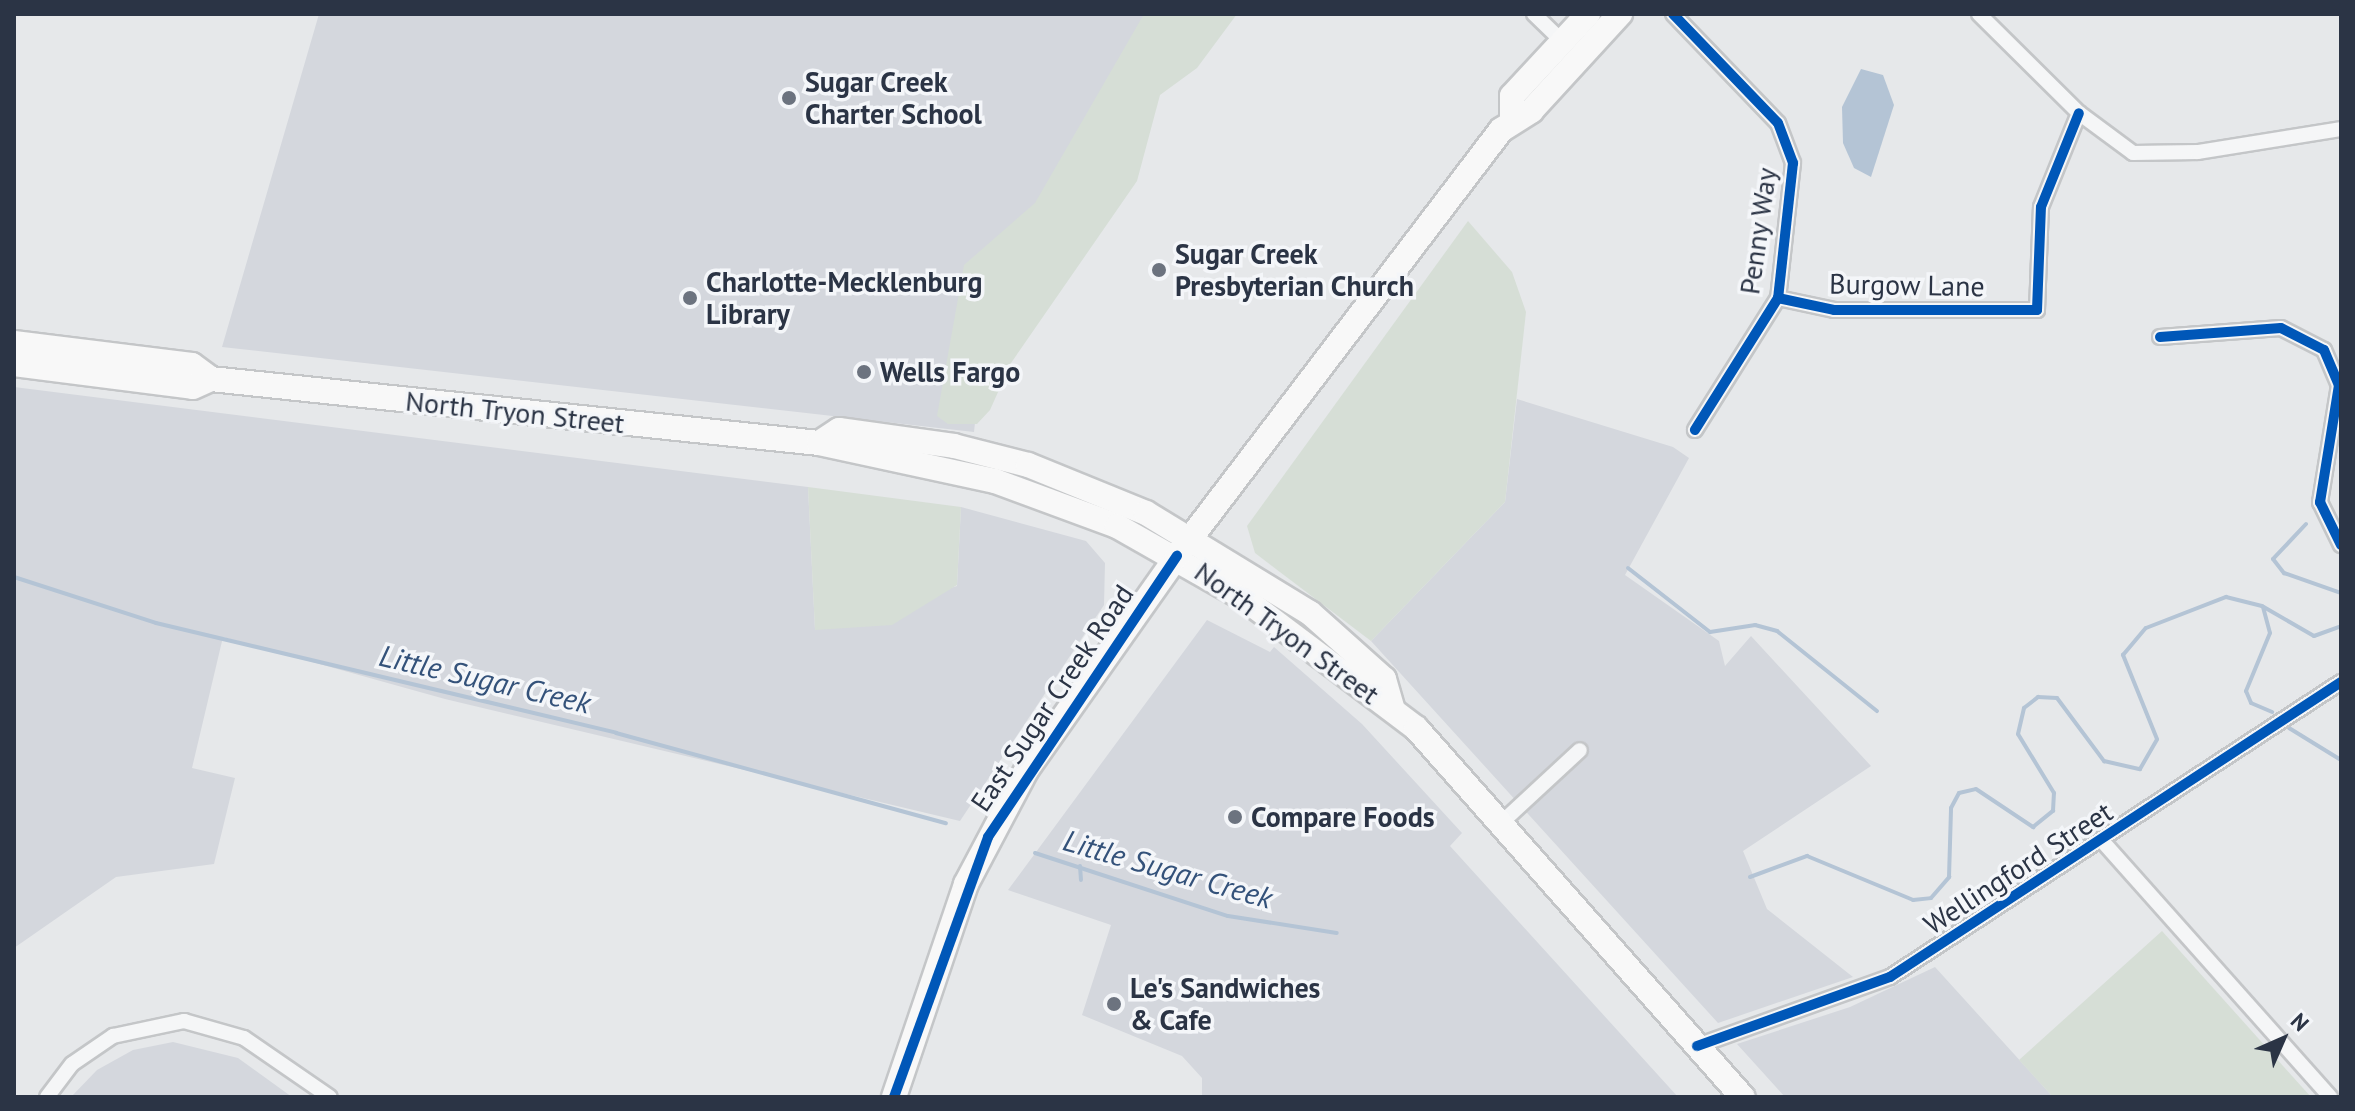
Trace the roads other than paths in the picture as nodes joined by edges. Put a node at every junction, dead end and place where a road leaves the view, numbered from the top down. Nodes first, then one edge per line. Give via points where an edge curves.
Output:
1 (1534, 14) edge
2 (1588, 14) edge
3 (1620, 14) edge
4 (1673, 14) edge
5 (1979, 14) edge
6 (1561, 40) junction
7 (2079, 113) junction
8 (1512, 117) junction
9 (2341, 129) edge
10 (1778, 298) junction
11 (2160, 337) dead end
12 (14, 343) edge
13 (14, 364) edge
14 (211, 379) junction
15 (1695, 430) dead end
16 (2341, 545) edge
17 (1184, 547) junction
18 (2341, 682) edge
19 (1580, 750) dead end
20 (1499, 825) junction
21 (2104, 843) junction
22 (1697, 1046) junction
23 (47, 1097) edge
24 (330, 1097) edge
25 (894, 1097) edge
26 (1743, 1097) edge
27 (2330, 1097) edge

1 - 6 street
2 - 6 main road
3 - 8 main road via 1531,111
4 - 10 street, Penny Way via 1788,138 1792,202
5 - 7 street
6 - 8 main road via 1512,96
7 - 9 street via 2142,155
7 - 10 street, Burgow Lane via 2041,207 2037,310 1834,310
8 - 17 main road, East Sugar Creek Road
10 - 15 street, Penny Way
11 - 16 street via 2281,328 2318,345 2335,366 2339,385 2320,502
12 - 14 main road, North Tryon Street via 192,365
13 - 14 main road, North Tryon Street via 193,387
14 - 17 main road, North Tryon Street via 819,443 839,430 991,455 1111,497
17 - 20 main road, North Tryon Street via 1367,697 1392,707
17 - 25 main road, East Sugar Creek Road via 988,837
18 - 21 street, Wellingford Street
19 - 20 street
20 - 22 main road, North Tryon Street
21 - 22 street, Wellingford Street via 1890,977
21 - 27 street
22 - 26 main road, North Tryon Street
23 - 24 street via 72,1064 113,1036 184,1021 244,1038

